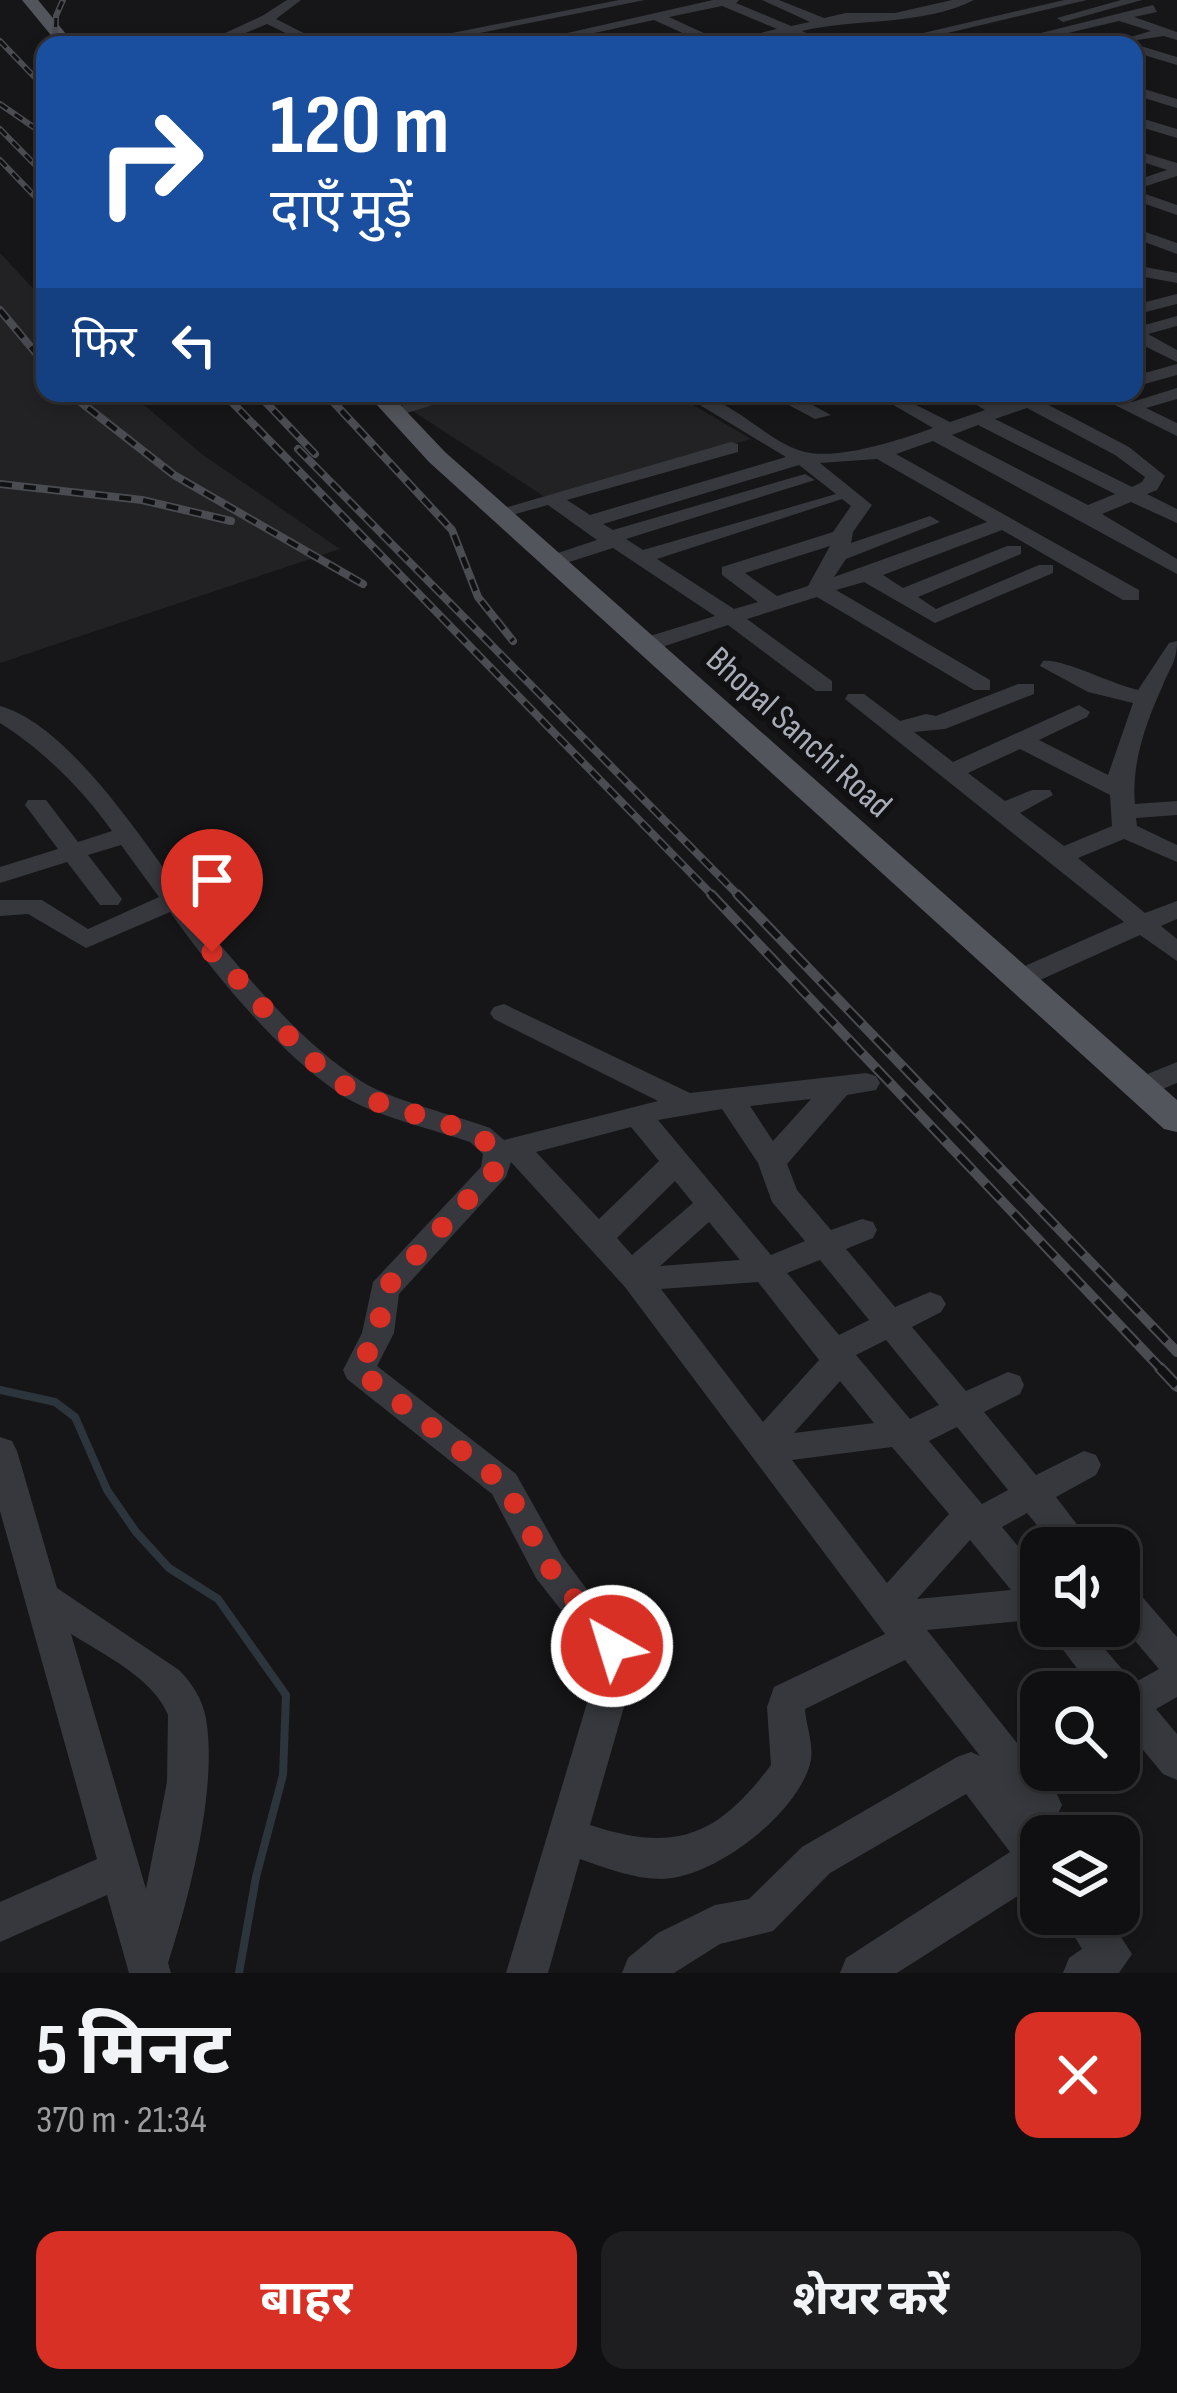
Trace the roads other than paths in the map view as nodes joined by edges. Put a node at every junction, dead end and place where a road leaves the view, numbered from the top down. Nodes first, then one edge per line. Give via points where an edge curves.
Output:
1 (29, 0) edge
2 (296, 0) edge
3 (524, 0) edge
4 (561, 0) edge
5 (642, 0) edge
6 (768, 0) edge
7 (907, 0) edge
8 (1023, 0) edge
9 (1079, 0) edge
10 (1136, 0) edge
11 (726, 1) edge
12 (606, 3) edge
13 (1160, 4) edge
14 (965, 7) edge
15 (499, 8) dead end
16 (872, 8) edge
17 (1100, 9) junction
18 (690, 10) junction
19 (586, 11) junction
20 (559, 16) junction
21 (655, 16) junction
22 (1122, 17) junction
23 (267, 19) junction
24 (634, 21) junction
25 (534, 22) junction
26 (824, 23) junction
27 (604, 27) junction
28 (245, 29) junction
29 (1173, 29) edge
30 (790, 31) junction
31 (659, 33) junction
32 (516, 35) edge
33 (59, 36) edge
34 (228, 36) edge
35 (256, 36) edge
36 (302, 36) edge
37 (441, 36) edge
38 (563, 36) joint
39 (624, 36) edge
40 (645, 36) edge
41 (666, 36) edge
42 (702, 36) edge
43 (751, 36) edge
44 (766, 36) edge
45 (801, 36) edge
46 (887, 36) edge
47 (965, 36) edge
48 (973, 36) edge
49 (1039, 36) edge
50 (1139, 36) edge
51 (1143, 36) edge
52 (1143, 38) edge
53 (1143, 39) edge
54 (1177, 48) edge
55 (1177, 62) edge
56 (1143, 65) edge
57 (1177, 76) edge
58 (1143, 79) edge
59 (1177, 89) edge
60 (1143, 94) edge
61 (1177, 104) edge
62 (1143, 109) edge
63 (1177, 120) edge
64 (1143, 123) edge
65 (1177, 134) edge
66 (1143, 140) edge
67 (1177, 152) edge
68 (1160, 175) edge
69 (1177, 192) edge
70 (1143, 198) edge
71 (1177, 210) edge
72 (1143, 216) edge
73 (1177, 229) edge
74 (1143, 236) edge
75 (1177, 249) edge
76 (1177, 299) edge
77 (1143, 308) edge
78 (1177, 321) edge
79 (1143, 331) edge
80 (1143, 338) edge
81 (1172, 350) edge
82 (1177, 369) edge
83 (1143, 379) edge
84 (1177, 393) edge
85 (385, 402) edge
86 (702, 402) edge
87 (794, 402) edge
88 (902, 402) edge
89 (984, 402) edge
90 (1025, 402) edge
91 (1050, 402) edge
92 (1121, 402) edge
93 (1140, 404) dead end
94 (1001, 411) junction
95 (822, 415) dead end
96 (980, 419) junction
97 (1172, 424) edge
98 (942, 432) junction
99 (731, 448) dead end
100 (1122, 451) junction
101 (880, 453) junction
102 (1177, 461) edge
103 (1079, 468) junction
104 (803, 469) junction
105 (1151, 471) junction
106 (722, 482) junction
107 (1034, 486) junction
108 (1129, 493) junction
109 (551, 498) junction
110 (744, 498) junction
111 (832, 499) dead end
112 (501, 512) junction
113 (1177, 517) edge
114 (771, 518) junction
115 (930, 522) dead end
116 (584, 523) junction
117 (1003, 523) junction
118 (1055, 527) junction
119 (609, 540) junction
120 (811, 545) junction
121 (840, 545) junction
122 (638, 558) junction
123 (556, 560) junction
124 (1177, 568) edge
125 (1046, 569) dead end
126 (866, 574) junction
127 (817, 588) junction
128 (902, 596) junction
129 (1131, 596) dead end
130 (774, 602) junction
131 (728, 615) junction
132 (935, 617) junction
133 (903, 639) junction
134 (645, 645) junction
135 (1175, 652) edge
136 (1051, 666) dead end
137 (982, 685) dead end
138 (824, 686) dead end
139 (1177, 688) edge
140 (1026, 689) dead end
141 (856, 700) dead end
142 (1144, 701) junction
143 (1079, 712) dead end
144 (0, 713) edge
145 (896, 730) junction
146 (1025, 742) junction
147 (950, 773) junction
148 (1040, 795) dead end
149 (37, 805) dead end
150 (1177, 808) edge
151 (1124, 811) junction
152 (1000, 812) junction
153 (126, 835) junction
154 (71, 852) junction
155 (1177, 854) edge
156 (1061, 856) junction
157 (4, 866) edge
158 (109, 899) dead end
159 (172, 901) junction
160 (0, 908) edge
161 (1177, 909) edge
162 (1145, 925) junction
163 (1177, 953) edge
164 (1019, 980) junction
165 (504, 1013) dead end
166 (1177, 1072) edge
167 (866, 1083) dead end
168 (1143, 1087) junction
169 (836, 1090) junction
170 (732, 1101) junction
171 (688, 1102) junction
172 (638, 1115) junction
173 (1177, 1120) edge
174 (506, 1149) junction
175 (676, 1162) junction
176 (772, 1162) junction
177 (710, 1204) junction
178 (862, 1230) dead end
179 (598, 1238) junction
180 (826, 1246) junction
181 (764, 1270) junction
182 (634, 1276) junction
183 (930, 1304) dead end
184 (890, 1324) junction
185 (835, 1357) junction
186 (1008, 1385) dead end
187 (959, 1409) junction
188 (901, 1436) junction
189 (765, 1447) junction
190 (0, 1451) edge
191 (1084, 1465) dead end
192 (1031, 1496) junction
193 (973, 1519) junction
194 (1058, 1527) edge
195 (12, 1545) edge
196 (1020, 1576) edge
197 (42, 1597) junction
198 (1020, 1604) edge
199 (1140, 1620) edge
200 (899, 1621) junction
201 (1080, 1647) edge
202 (1177, 1663) edge
203 (1100, 1671) edge
204 (1177, 1678) edge
205 (1140, 1691) edge
206 (1140, 1718) edge
207 (1177, 1762) edge
208 (1042, 1805) dead end
209 (1020, 1834) edge
210 (568, 1836) junction
211 (120, 1869) junction
212 (1020, 1871) edge
213 (0, 1922) edge
214 (1097, 1935) edge
215 (149, 1969) edge
216 (527, 1973) edge
217 (643, 1973) edge
218 (861, 1973) edge
219 (1084, 1973) edge

1 - 33 main road
2 - 23 street
3 - 20 street
4 - 19 street
5 - 12 street
6 - 26 street
7 - 16 street
8 - 14 street
9 - 17 street
9 - 47 street
10 - 17 street
11 - 18 street
11 - 30 street
12 - 19 street
13 - 22 street
14 - 16 street
14 - 46 street
15 - 25 street
16 - 26 street
17 - 22 street
17 - 48 street
18 - 21 street
18 - 43 street
19 - 20 street
20 - 25 street
21 - 24 street
21 - 42 street
22 - 49 street
22 - 50 street
23 - 28 street
23 - 36 street
24 - 27 street
24 - 31 street
25 - 32 street
25 - 38 street
26 - 30 street
27 - 38 street
27 - 39 street
28 - 34 street
28 - 35 street
29 - 51 street
30 - 44 street
30 - 45 street
31 - 40 street
31 - 41 street
32 - 37 street via 494,25
52 - 54 street
53 - 55 street
56 - 57 street
58 - 59 street
60 - 61 street
62 - 63 street
64 - 65 street
66 - 67 street
68 - 69 street
70 - 71 street
72 - 73 street
74 - 75 street
76 - 77 street
78 - 79 street
80 - 81 street
82 - 83 street
84 - 93 street
85 - 112 main road, Bhopal Sanchi Road
86 - 104 street
87 - 95 street
88 - 98 street
89 - 94 street
90 - 94 street
91 - 100 street
92 - 97 street
94 - 96 street
96 - 98 street
96 - 103 street
98 - 101 street
98 - 107 street
99 - 109 street
100 - 103 street
100 - 105 street
101 - 104 street
101 - 117 street
102 - 105 street
103 - 107 street
103 - 108 street
104 - 106 street
104 - 110 street
104 - 121 street via 862,505
105 - 108 street via 1150,486
106 - 110 street
106 - 116 street
107 - 118 street
108 - 113 street
108 - 118 street
109 - 112 street
109 - 116 street
110 - 114 street
110 - 119 street
111 - 114 street
112 - 123 main road, Bhopal Sanchi Road
114 - 120 street
114 - 122 street
115 - 121 street
116 - 119 street
117 - 118 street
117 - 126 street
118 - 124 street
118 - 128 street
118 - 129 street
119 - 122 street
119 - 123 street
120 - 121 street
120 - 130 street via 729,572
121 - 127 street
122 - 131 street
123 - 134 main road, Bhopal Sanchi Road
125 - 132 street
126 - 127 street
126 - 128 street
127 - 130 street
127 - 133 street
128 - 132 street
130 - 131 street
131 - 134 street
131 - 138 street
132 - 133 street
133 - 137 street
134 - 164 main road, Bhopal Sanchi Road
135 - 142 street
136 - 142 street
139 - 142 street
140 - 145 street via 937,724
141 - 145 street
142 - 151 street via 1120,773
143 - 146 street
144 - 153 street via 33,734
145 - 147 street
146 - 147 street
146 - 151 street
147 - 152 street
148 - 152 street
149 - 154 street
150 - 151 street
151 - 155 street
151 - 156 street
152 - 156 street
153 - 154 street
153 - 159 street
154 - 157 street
154 - 158 street
156 - 162 street
159 - 160 street via 86,940 32,906
159 - 174 street via 305,1050 353,1090
161 - 162 street
162 - 163 street
162 - 164 street
164 - 168 main road, Bhopal Sanchi Road
165 - 171 street
166 - 168 street
167 - 169 street
168 - 173 main road, Bhopal Sanchi Road
169 - 170 street
169 - 176 street
170 - 171 street
170 - 176 street
171 - 172 street
172 - 174 street
172 - 175 street
174 - 179 street
174 - 210 street via 384,1290 378,1333 358,1370 504,1484 549,1567 612,1646 609,1694
175 - 177 street
175 - 179 street
176 - 180 street via 783,1194
177 - 181 street
177 - 182 street
178 - 180 street
179 - 182 street
180 - 181 street
180 - 184 street
181 - 182 street
181 - 185 street
182 - 189 street
183 - 184 street
184 - 185 street
184 - 187 street
185 - 188 street
185 - 189 street
186 - 187 street
187 - 188 street
187 - 192 street
188 - 189 street
188 - 193 street
189 - 200 street
190 - 195 street
191 - 192 street
192 - 193 street
192 - 194 street
193 - 196 street
193 - 200 street
195 - 197 street
197 - 211 street
197 - 215 street via 159,1677 187,1708 190,1753
198 - 200 street
199 - 202 street
200 - 208 street
200 - 210 street via 787,1699 793,1752 785,1777 727,1836 658,1864
201 - 203 street
204 - 205 street
206 - 207 street
209 - 217 street via 971,1770 816,1860 759,1917 715,1925
210 - 216 street
211 - 213 street
211 - 215 street
212 - 218 street
214 - 219 street via 1111,1954

